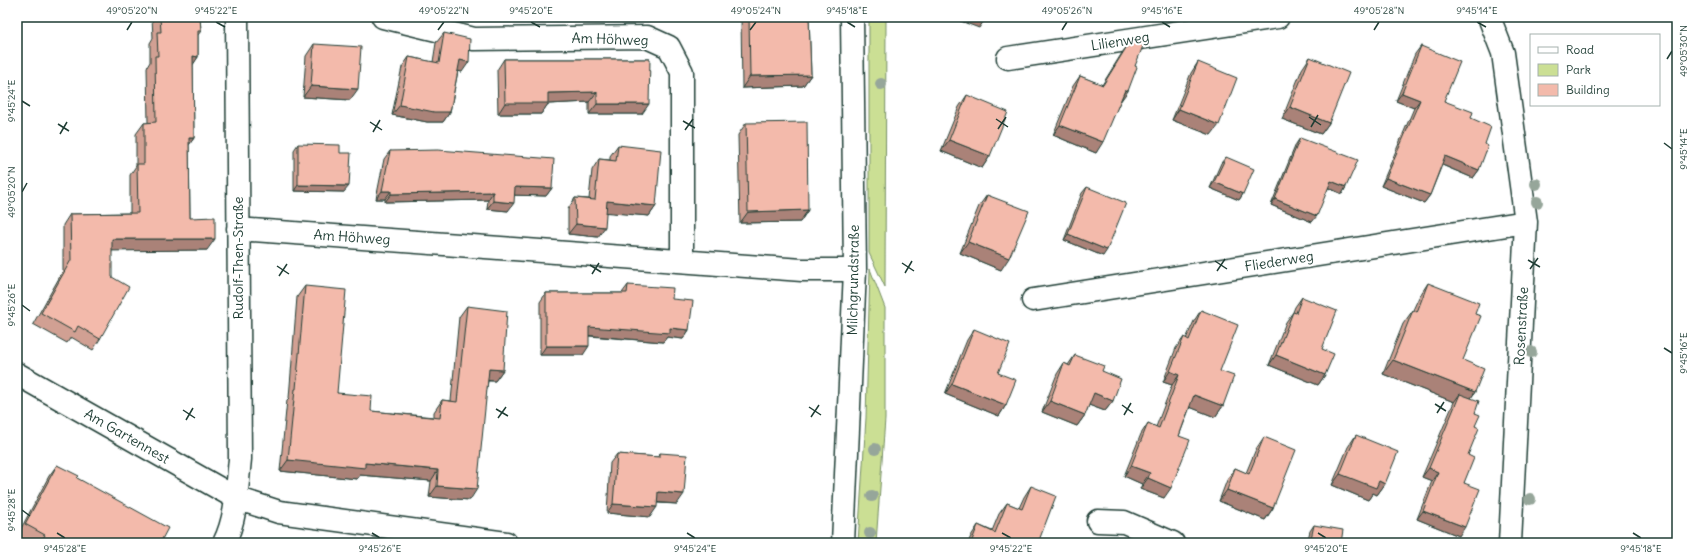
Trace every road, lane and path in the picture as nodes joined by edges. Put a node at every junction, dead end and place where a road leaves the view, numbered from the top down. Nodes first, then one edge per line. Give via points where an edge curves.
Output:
1 (237, 17) edge
2 (382, 17) edge
3 (852, 17) edge
4 (1278, 17) edge
5 (1489, 17) edge
6 (1008, 58) dead end
7 (1526, 222) junction
8 (238, 229) junction
9 (682, 261) junction
10 (855, 270) junction
11 (1033, 300) dead end
12 (17, 374) edge
13 (236, 498) junction
14 (1098, 520) dead end
15 (224, 543) edge
16 (506, 543) edge
17 (843, 543) edge
18 (1173, 543) edge
19 (1510, 543) edge

1 - 8 street, Rudolf-Then-Straße
2 - 9 street, Am Höhweg via 474,39 647,37 669,47 682,72
3 - 10 street, Milchgrundstraße
4 - 6 street, Lilienweg
5 - 7 street, Rosenstraße via 1503,53
7 - 11 street, Fliederweg
7 - 19 street, Rosenstraße
8 - 9 street, Am Höhweg
8 - 13 street, Rudolf-Then-Straße via 240,459
9 - 10 street, Am Höhweg via 802,270
10 - 17 street, Milchgrundstraße
12 - 13 street, Am Gartennest
13 - 15 street, Rudolf-Then-Straße via 231,530
13 - 16 street via 279,512
14 - 18 street via 1124,522

